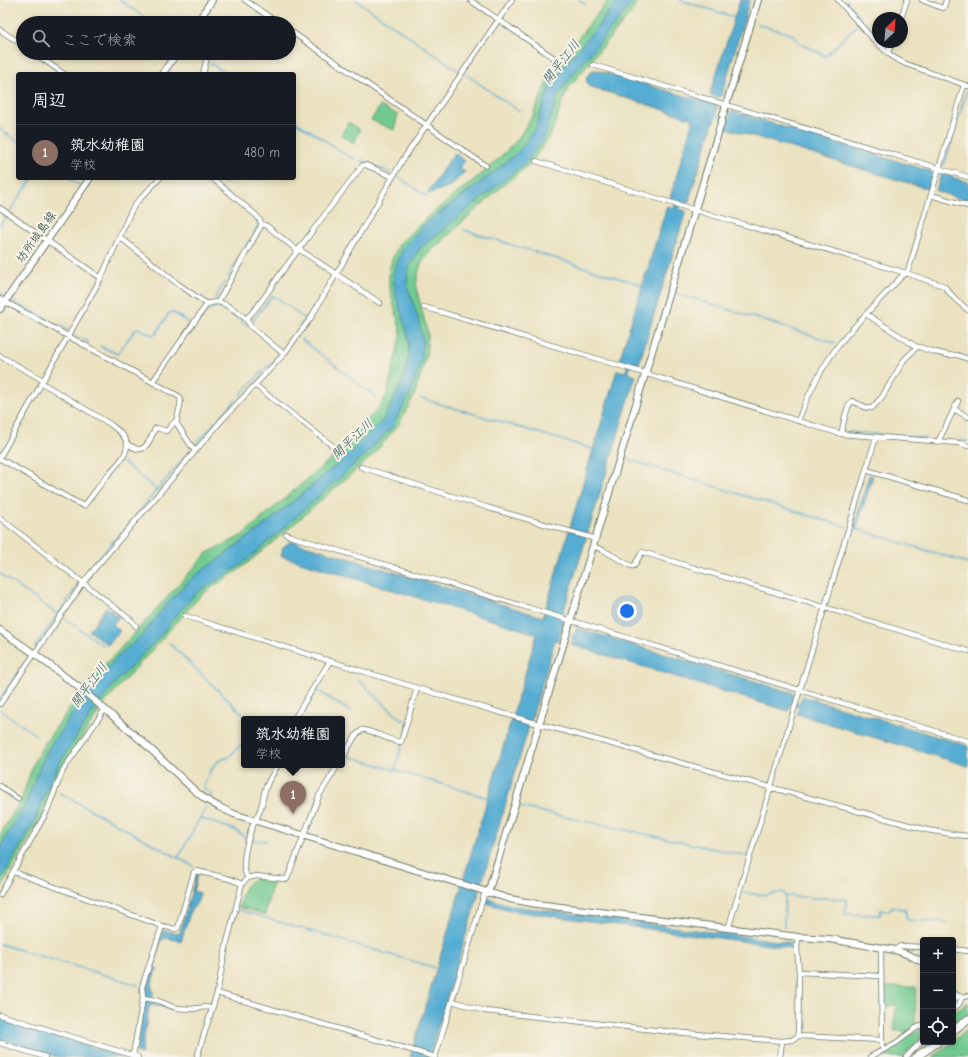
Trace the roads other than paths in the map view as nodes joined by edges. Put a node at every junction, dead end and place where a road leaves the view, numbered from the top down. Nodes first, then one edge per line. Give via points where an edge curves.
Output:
1 (212, 0) edge
2 (244, 0) edge
3 (470, 0) edge
4 (512, 0) edge
5 (758, 0) edge
6 (838, 0) edge
7 (907, 0) edge
8 (922, 0) edge
9 (946, 0) edge
10 (903, 12) edge
11 (203, 16) edge
12 (268, 16) edge
13 (498, 19) junction
14 (0, 30) edge
15 (296, 35) edge
16 (16, 40) edge
17 (890, 48) edge
18 (888, 53) junction
19 (44, 60) edge
20 (172, 60) edge
21 (206, 60) edge
22 (557, 60) dead end
23 (593, 64) dead end
24 (61, 72) edge
25 (163, 72) edge
26 (203, 72) edge
27 (966, 85) edge
28 (727, 104) junction
29 (426, 125) junction
30 (536, 161) dead end
31 (486, 166) dead end
32 (939, 168) junction
33 (393, 177) junction
34 (968, 177) edge
35 (89, 180) edge
36 (158, 180) edge
37 (214, 180) edge
38 (931, 194) junction
39 (968, 206) edge
40 (0, 208) edge
41 (695, 210) junction
42 (262, 224) junction
43 (120, 237) junction
44 (47, 241) junction
45 (299, 250) junction
46 (336, 273) junction
47 (906, 273) junction
48 (101, 278) junction
49 (3, 300) edge
50 (218, 302) junction
51 (380, 302) dead end
52 (207, 304) junction
53 (424, 307) dead end
54 (0, 309) edge
55 (968, 310) edge
56 (866, 314) junction
57 (246, 319) junction
58 (68, 335) junction
59 (917, 347) junction
60 (284, 354) junction
61 (0, 356) edge
62 (967, 357) edge
63 (646, 374) junction
64 (153, 381) junction
65 (42, 382) junction
66 (255, 385) junction
67 (958, 401) dead end
68 (954, 410) junction
69 (968, 416) edge
70 (176, 420) junction
71 (798, 421) junction
72 (841, 434) junction
73 (876, 437) junction
74 (938, 442) junction
75 (127, 444) junction
76 (968, 446) edge
77 (338, 450) dead end
78 (195, 451) junction
79 (0, 458) edge
80 (361, 468) dead end
81 (866, 470) junction
82 (968, 500) edge
83 (0, 518) edge
84 (286, 534) dead end
85 (596, 539) junction
86 (593, 546) junction
87 (84, 583) junction
88 (824, 608) junction
89 (185, 616) dead end
90 (571, 621) junction
91 (136, 626) dead end
92 (0, 630) edge
93 (968, 651) edge
94 (35, 654) junction
95 (330, 661) junction
96 (417, 688) junction
97 (800, 690) junction
98 (0, 704) edge
99 (104, 708) junction
100 (296, 716) edge
101 (539, 724) junction
102 (968, 741) edge
103 (345, 754) edge
104 (276, 768) edge
105 (336, 768) edge
106 (0, 786) edge
107 (770, 787) junction
108 (18, 799) dead end
109 (256, 821) junction
110 (304, 835) junction
111 (968, 836) edge
112 (14, 872) junction
113 (248, 878) junction
114 (242, 884) junction
115 (488, 893) junction
116 (0, 895) edge
117 (162, 926) junction
118 (728, 929) junction
119 (798, 938) junction
120 (920, 947) edge
121 (881, 948) junction
122 (956, 949) edge
123 (895, 950) junction
124 (968, 951) edge
125 (920, 960) edge
126 (799, 972) junction
127 (880, 976) junction
128 (217, 993) junction
129 (957, 996) edge
130 (968, 996) edge
131 (144, 998) junction
132 (452, 1001) junction
133 (212, 1008) junction
134 (954, 1009) edge
135 (0, 1015) edge
136 (968, 1019) edge
137 (920, 1026) edge
138 (956, 1029) edge
139 (798, 1036) junction
140 (881, 1040) junction
141 (782, 1041) junction
142 (0, 1043) edge
143 (920, 1043) edge
144 (934, 1045) edge
145 (882, 1050) junction
146 (30, 1055) edge
147 (136, 1056) edge
148 (46, 1057) edge
149 (198, 1057) edge
150 (434, 1057) edge
151 (780, 1057) edge
152 (870, 1057) edge
153 (906, 1057) edge
154 (916, 1057) edge

1 - 11 street
2 - 12 street
3 - 13 street
4 - 13 street
5 - 28 street
6 - 18 street
7 - 10 street
8 - 9 street via 942,8
13 - 22 street
13 - 29 street
14 - 16 street
15 - 29 street
17 - 18 street
18 - 27 street via 906,64
19 - 24 street
20 - 25 street
21 - 26 street
23 - 28 street
27 - 32 street
28 - 32 street
28 - 41 street
29 - 31 street
29 - 33 street
30 - 41 street
32 - 34 street
32 - 38 street
33 - 45 street via 363,164
33 - 46 street
35 - 44 street, 坊所城島線
36 - 43 street via 136,203
37 - 42 street via 257,216
38 - 39 street
38 - 47 street
40 - 44 street
41 - 47 street
41 - 63 street
42 - 45 street
42 - 50 street
43 - 48 street
43 - 52 street
44 - 48 street
44 - 49 street, 坊所城島線
45 - 46 street
45 - 57 street
46 - 51 street
46 - 60 street via 310,319
47 - 55 street via 944,286
47 - 56 street
48 - 58 street
49 - 54 street, 坊所城島線
49 - 58 street
50 - 52 street
50 - 57 street
52 - 64 street
53 - 63 street
56 - 59 street
56 - 71 street via 826,364 804,404
57 - 60 street via 251,327
58 - 64 street
58 - 65 street
59 - 62 street
59 - 72 street via 904,360 882,397 872,408 850,402
60 - 66 street
61 - 65 street
63 - 71 street
63 - 85 street
64 - 70 street via 182,399
65 - 75 street via 118,429
65 - 79 street
66 - 77 street
66 - 78 street
67 - 68 street
68 - 69 street
68 - 74 street
70 - 75 street via 166,431 155,429 146,447 142,449
70 - 78 street
71 - 72 street
72 - 73 street
73 - 74 street
73 - 81 street
74 - 76 street
75 - 79 street via 121,460 84,506
78 - 87 street
80 - 85 street
81 - 82 street
81 - 88 street
83 - 87 street
84 - 90 street
85 - 86 street
86 - 88 street via 631,566 634,566 642,552
86 - 90 street
87 - 91 street
87 - 94 street
88 - 93 street
88 - 97 street
89 - 95 street
90 - 97 street
90 - 101 street
92 - 94 street
94 - 98 street
94 - 99 street
95 - 96 street
95 - 100 street
96 - 101 street
96 - 103 street via 401,742 362,730
97 - 102 street
97 - 107 street
99 - 109 street via 205,799 234,814
99 - 112 street via 63,770 46,813
101 - 107 street
101 - 115 street
104 - 109 street via 266,786
105 - 110 street via 319,796
106 - 108 street
107 - 111 street via 927,830
107 - 118 street
109 - 110 street
109 - 113 street via 246,845 244,869
110 - 113 street via 287,879 256,876
110 - 115 street
112 - 116 street
112 - 117 street
113 - 114 street
114 - 117 street via 195,871 177,929
114 - 128 street
115 - 118 street via 537,904
115 - 132 street via 484,895
117 - 131 street via 142,987
118 - 119 street
119 - 121 street via 829,939
119 - 126 street
120 - 123 street via 900,946
121 - 123 street
121 - 127 street
122 - 124 street
123 - 125 street
126 - 127 street
126 - 139 street
127 - 140 street
128 - 133 street
128 - 150 street
129 - 130 street
129 - 134 street via 959,1004
131 - 133 street via 176,1008
131 - 147 street
132 - 141 street via 485,1010 673,1032
132 - 150 street
133 - 149 street
135 - 147 street
136 - 138 main road
137 - 145 street
139 - 140 street
139 - 141 street via 792,1040
140 - 145 street
141 - 151 street
142 - 146 street
143 - 153 street
144 - 154 main road
145 - 152 street
146 - 148 street

